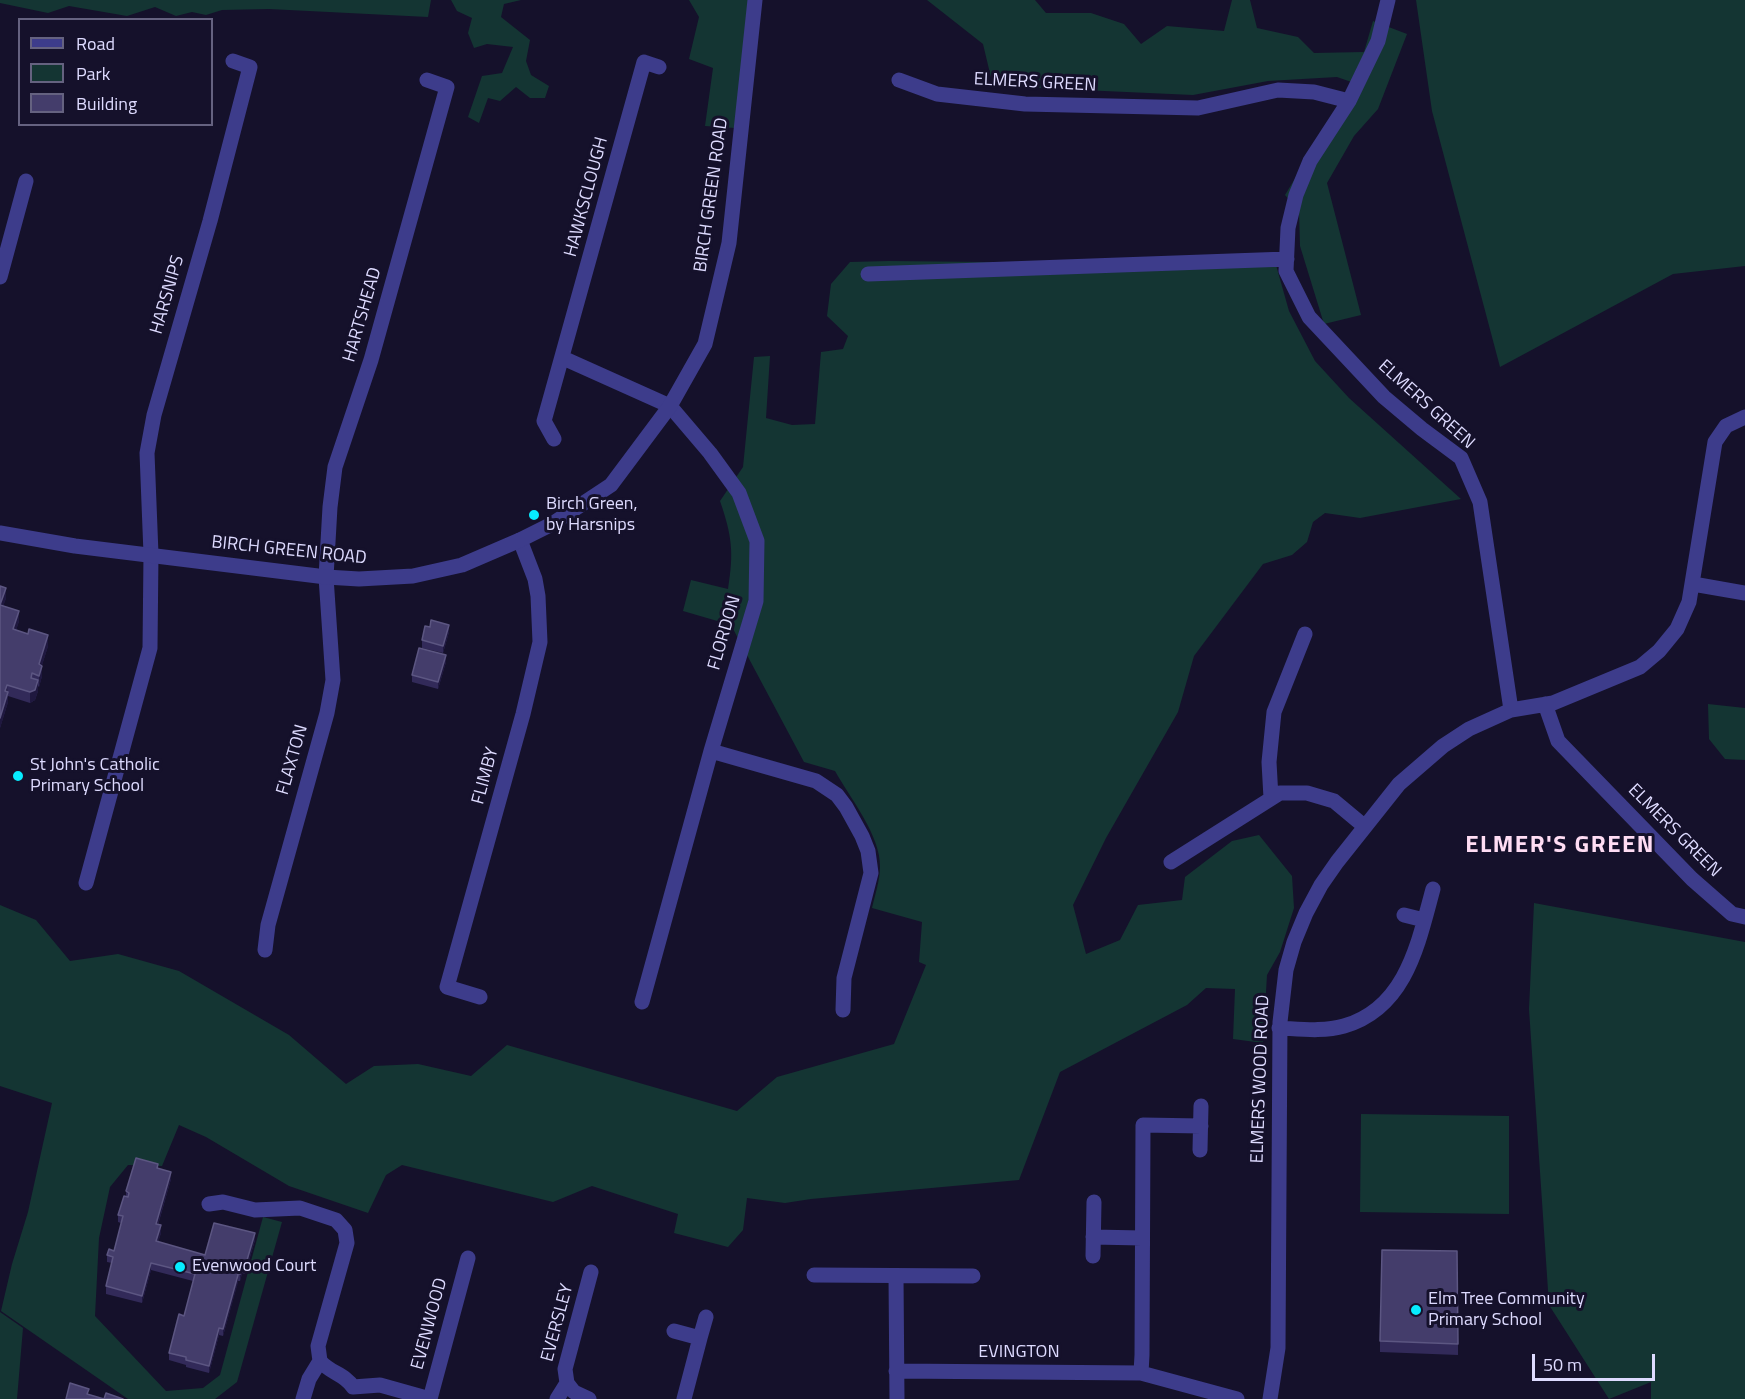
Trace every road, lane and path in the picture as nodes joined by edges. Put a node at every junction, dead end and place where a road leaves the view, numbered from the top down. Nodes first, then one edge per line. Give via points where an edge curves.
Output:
1 (755, 0) edge
2 (1388, 0) edge
3 (232, 61) dead end
4 (659, 67) dead end
5 (427, 80) dead end
6 (899, 80) dead end
7 (1349, 101) junction
8 (26, 181) dead end
9 (1287, 259) junction
10 (868, 274) dead end
11 (0, 277) edge
12 (563, 358) junction
13 (670, 406) junction
14 (1745, 417) edge
15 (554, 439) dead end
16 (0, 533) edge
17 (520, 540) junction
18 (151, 554) junction
19 (326, 577) junction
20 (1693, 584) junction
21 (1745, 593) edge
22 (1305, 634) dead end
23 (1545, 705) junction
24 (1511, 710) junction
25 (711, 752) junction
26 (1271, 798) junction
27 (1364, 826) junction
28 (1170, 862) dead end
29 (86, 883) dead end
30 (1432, 890) dead end
31 (1404, 915) dead end
32 (1745, 917) edge
33 (1424, 920) junction
34 (265, 950) dead end
35 (480, 997) dead end
36 (642, 1002) dead end
37 (843, 1010) dead end
38 (1279, 1028) junction
39 (1201, 1106) dead end
40 (1201, 1126) junction
41 (1200, 1150) dead end
42 (1094, 1202) dead end
43 (209, 1204) dead end
44 (1093, 1237) junction
45 (1142, 1238) junction
46 (1093, 1256) dead end
47 (468, 1258) dead end
48 (591, 1272) dead end
49 (814, 1275) dead end
50 (896, 1276) junction
51 (973, 1276) dead end
52 (706, 1317) dead end
53 (674, 1331) dead end
54 (700, 1338) junction
55 (320, 1361) junction
56 (896, 1371) junction
57 (1141, 1373) junction
58 (567, 1383) junction
59 (354, 1393) edge
60 (303, 1399) edge
61 (430, 1399) edge
62 (557, 1399) edge
63 (589, 1399) edge
64 (684, 1399) edge
65 (897, 1399) edge
66 (1237, 1399) edge
67 (1270, 1399) edge

1 - 13 street, BIRCH GREEN ROAD via 729,243 705,344
2 - 7 street, ELMERS GREEN via 1378,40
3 - 18 street, HARSNIPS via 250,67 154,415 147,453
4 - 12 street, HAWKSCLOUGH via 644,62
5 - 19 street, HARTSHEAD via 447,87 371,360 335,467
6 - 7 street, ELMERS GREEN via 937,94 1025,104 1198,108 1278,90 1314,92
7 - 9 street, ELMERS GREEN via 1310,161 1296,195 1288,228
8 - 11 street
9 - 10 street
9 - 24 street, ELMERS GREEN via 1286,271 1309,317 1384,397 1461,458 1480,502
12 - 13 street
12 - 15 street, HAWKSCLOUGH via 544,421
13 - 17 street, BIRCH GREEN ROAD via 611,485
13 - 25 street, FLORDON via 739,493 758,541 756,601
14 - 20 street via 1726,426 1715,442
16 - 18 street, BIRCH GREEN ROAD
17 - 19 street, BIRCH GREEN ROAD via 462,565 437,571 387,579
17 - 35 street, FLIMBY via 535,579 540,642 447,987
18 - 19 street, BIRCH GREEN ROAD
18 - 29 street via 150,648
19 - 34 street, FLAXTON via 333,680 267,925
20 - 21 street
20 - 23 street via 1677,629 1640,667
22 - 26 street via 1274,712 1269,762
23 - 24 street
23 - 32 street, ELMERS GREEN via 1558,741 1692,879 1732,914
24 - 27 street, ELMERS WOOD ROAD via 1443,746 1399,784
25 - 36 street, FLORDON
25 - 37 street via 816,781 837,795 862,836 871,873 844,978
26 - 27 street via 1280,793 1307,794 1334,801
26 - 28 street
27 - 38 street, ELMERS WOOD ROAD via 1321,885 1302,923 1286,970
30 - 33 street
31 - 33 street
33 - 38 street via 1401,985 1377,1010 1342,1027
38 - 67 street, ELMERS WOOD ROAD via 1278,1348
39 - 40 street
40 - 41 street
40 - 45 street via 1143,1125
42 - 44 street
43 - 55 street via 223,1202 255,1210 300,1208 341,1224 347,1243 318,1346
44 - 45 street
44 - 46 street
45 - 57 street
47 - 61 street, EVENWOOD
48 - 58 street, EVERSLEY via 565,1369
49 - 50 street
50 - 51 street
50 - 56 street
52 - 54 street
53 - 54 street
54 - 64 street
55 - 59 street, EVENWOOD via 347,1379
55 - 60 street via 309,1378
56 - 57 street, EVINGTON
56 - 65 street
57 - 66 street, EVINGTON
58 - 62 street, EVERSLEY
58 - 63 street, EVERSLEY via 574,1392
59 - 61 street, EVENWOOD via 366,1384 380,1385

